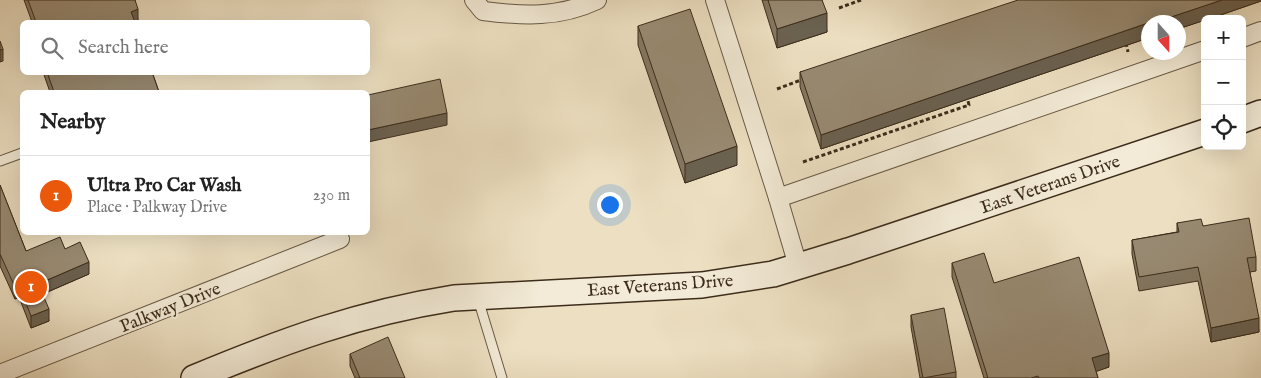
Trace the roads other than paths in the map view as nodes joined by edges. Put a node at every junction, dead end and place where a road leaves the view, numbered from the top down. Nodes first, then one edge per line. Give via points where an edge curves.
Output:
1 (474, 0) edge
2 (597, 0) edge
3 (715, 0) edge
4 (1261, 32) edge
5 (1246, 37) edge
6 (1201, 51) edge
7 (1261, 113) edge
8 (1246, 119) edge
9 (1201, 133) edge
10 (20, 155) edge
11 (0, 161) edge
12 (778, 198) junction
13 (340, 239) dead end
14 (798, 266) junction
15 (477, 297) junction
16 (0, 374) edge
17 (194, 378) edge
18 (502, 378) edge

1 - 2 street via 483,11 522,16 581,7
3 - 12 street
4 - 5 street
6 - 12 street
7 - 8 street
9 - 14 street, East Veterans Drive
10 - 11 lane
12 - 14 street
13 - 16 street, Palkway Drive
14 - 15 street, East Veterans Drive via 773,274 702,285
15 - 17 street, East Veterans Drive via 416,304 340,322
15 - 18 lane

